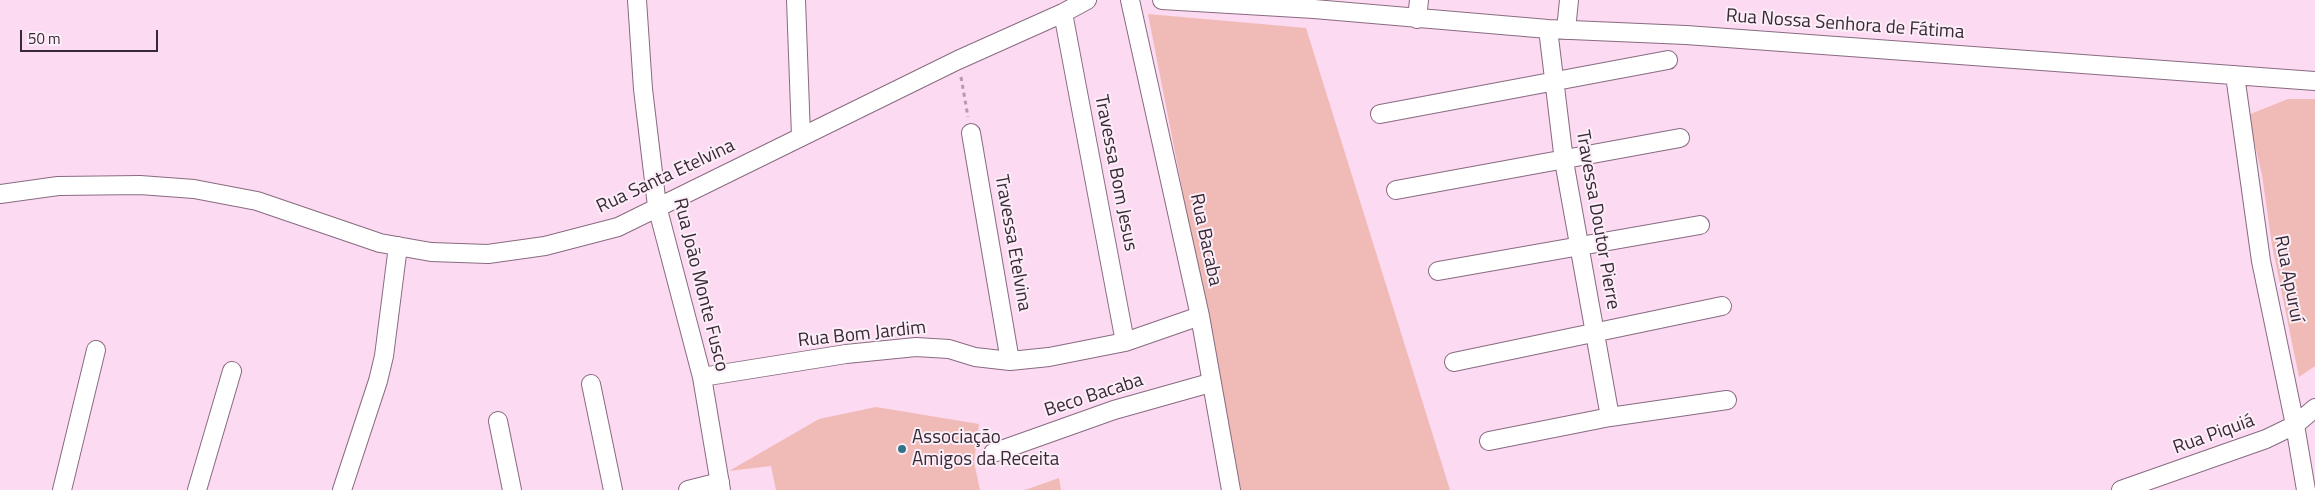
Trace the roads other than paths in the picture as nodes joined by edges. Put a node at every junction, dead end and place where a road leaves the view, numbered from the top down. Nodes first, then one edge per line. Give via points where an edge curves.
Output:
1 (637, 0) edge
2 (796, 0) edge
3 (1087, 0) edge
4 (1130, 0) edge
5 (1162, 0) edge
6 (1419, 0) edge
7 (1569, 0) edge
8 (1314, 5) edge
9 (1063, 13) junction
10 (1418, 19) junction
11 (1548, 29) junction
12 (1566, 30) junction
13 (1668, 60) dead end
14 (2235, 75) junction
15 (1553, 80) junction
16 (2315, 80) edge
17 (1380, 114) dead end
18 (971, 133) road end
19 (801, 136) junction
20 (1680, 138) dead end
21 (1564, 161) junction
22 (1396, 190) dead end
23 (0, 194) edge
24 (657, 206) junction
25 (1700, 225) dead end
26 (398, 246) junction
27 (1580, 247) junction
28 (1438, 271) dead end
29 (1722, 306) dead end
30 (1200, 316) junction
31 (1595, 332) junction
32 (1125, 342) junction
33 (96, 350) dead end
34 (1010, 362) junction
35 (1454, 362) dead end
36 (232, 371) dead end
37 (702, 377) junction
38 (1210, 383) junction
39 (592, 384) dead end
40 (1727, 400) dead end
41 (2315, 408) edge
42 (1610, 418) junction
43 (498, 421) dead end
44 (2295, 425) junction
45 (1490, 441) dead end
46 (993, 453) dead end
47 (721, 486) edge
48 (62, 490) edge
49 (196, 490) edge
50 (342, 490) edge
51 (512, 490) edge
52 (613, 490) edge
53 (688, 490) edge
54 (1231, 490) edge
55 (2120, 490) edge
56 (2306, 490) edge

1 - 24 street, Rua João Monte Fusco via 643,89
2 - 19 street
3 - 9 street, Rua Santa Etelvina
4 - 30 street, Rua Bacaba
5 - 8 street, Rua Nossa Senhora de Fátima
6 - 10 street
7 - 12 street
8 - 10 street, Rua Nossa Senhora de Fátima
9 - 19 street, Rua Santa Etelvina
9 - 32 street, Travessa Bom Jesus
10 - 11 street, Rua Nossa Senhora de Fátima
11 - 12 street, Rua Nossa Senhora de Fátima
11 - 15 street, Travessa Doutor Pierre
12 - 14 street, Rua Nossa Senhora de Fátima via 1696,36
13 - 15 street
14 - 16 street, Rua Nossa Senhora de Fátima
14 - 44 street, Rua Apuruí via 2261,261
15 - 17 street
15 - 21 street, Travessa Doutor Pierre
18 - 34 street, Travessa Etelvina
19 - 24 street, Rua Santa Etelvina
20 - 21 street
21 - 22 street
21 - 27 street, Travessa Doutor Pierre
23 - 26 street, Rua Santa Etelvina via 58,186 140,185 194,189 257,200 380,243
24 - 26 street, Rua Santa Etelvina via 618,227 545,246 488,254 431,252
24 - 37 street, Rua João Monte Fusco
25 - 27 street
26 - 50 street via 384,356
27 - 28 street
27 - 31 street, Travessa Doutor Pierre
29 - 31 street
30 - 32 street, Rua Bom Jardim
30 - 38 street, Rua Bacaba
31 - 35 street
31 - 42 street, Travessa Doutor Pierre
32 - 34 street, Rua Bom Jardim
33 - 48 street
34 - 37 street, Rua Bom Jardim via 949,349 916,347 846,354
36 - 49 street
37 - 47 street, Rua João Monte Fusco
38 - 46 street, Beco Bacaba via 1114,410
38 - 54 street, Rua Bacaba
39 - 52 street
40 - 42 street
41 - 44 street, Rua Piquiá
42 - 45 street
43 - 51 street
44 - 55 street, Rua Piquiá via 2266,439
44 - 56 street, Rua Apuruí
47 - 53 street

